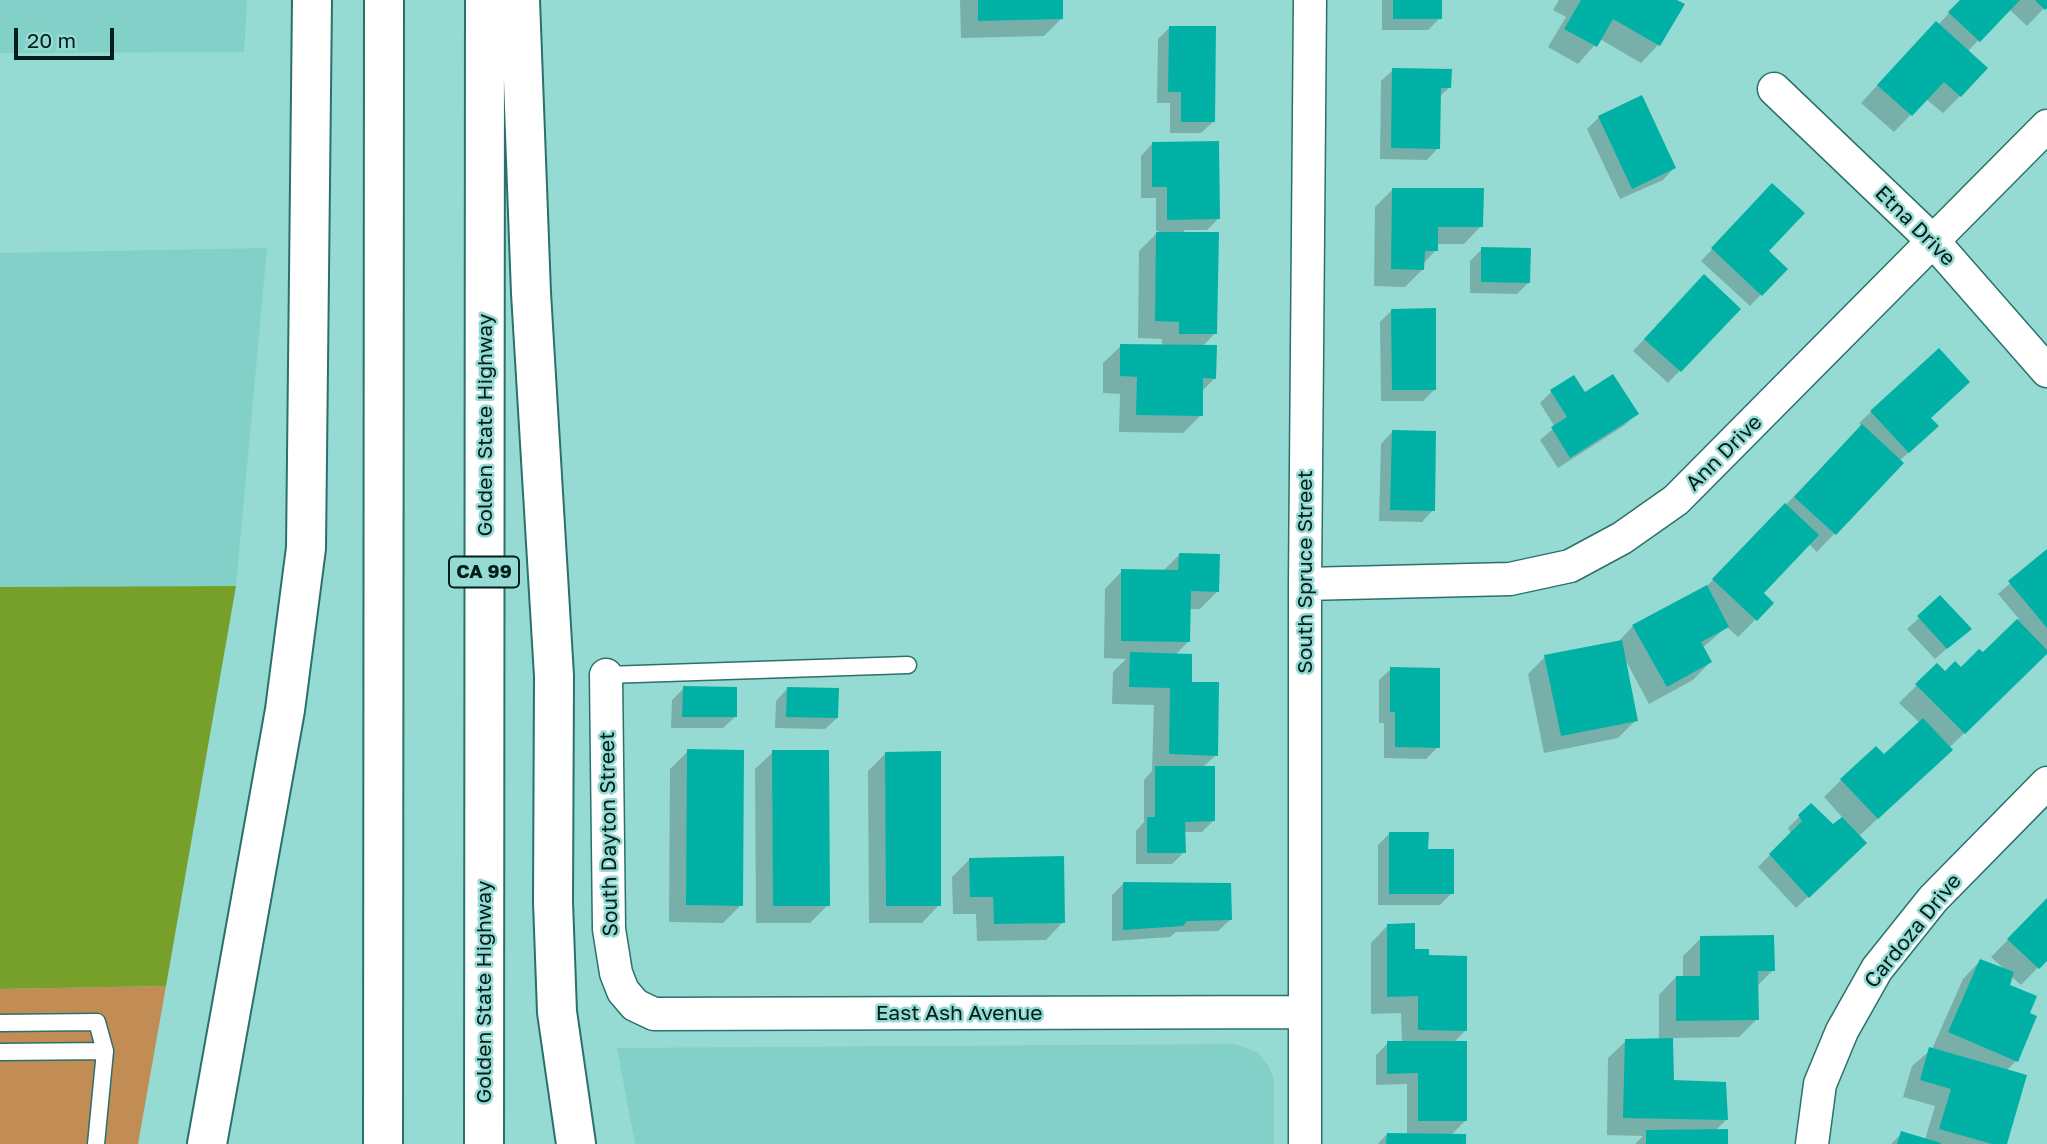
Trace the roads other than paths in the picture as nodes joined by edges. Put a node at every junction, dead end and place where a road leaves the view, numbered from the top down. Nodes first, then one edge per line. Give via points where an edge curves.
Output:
1 (312, 0) edge
2 (384, 0) edge
3 (485, 0) edge
4 (520, 0) edge
5 (1310, 0) edge
6 (1774, 89) dead end
7 (2047, 126) edge
8 (1934, 242) junction
9 (2047, 371) edge
10 (1305, 584) junction
11 (908, 665) dead end
12 (606, 675) joint
13 (2047, 783) edge
14 (623, 991) joint
15 (1305, 1012) junction
16 (0, 1023) edge
17 (105, 1051) junction
18 (0, 1052) edge
19 (96, 1144) edge
20 (207, 1144) edge
21 (383, 1144) edge
22 (484, 1144) edge
23 (576, 1144) edge
24 (1305, 1144) edge
25 (1812, 1144) edge

1 - 20 highway via 306,548 285,710
2 - 21 highway
3 - 22 highway, Golden State Highway / CA 99
4 - 23 highway via 531,293 554,676 556,1012
5 - 10 street, South Spruce Street
6 - 8 street, Etna Drive
7 - 8 street, Ann Drive
8 - 9 street, Etna Drive
8 - 10 street, Ann Drive via 1676,500 1622,538 1570,566 1510,579
10 - 15 street, South Spruce Street
11 - 12 lane
12 - 14 street, South Dayton Street via 609,929
13 - 25 street, Cardoza Drive via 1933,899 1877,969 1842,1031 1820,1084
14 - 15 street, East Ash Avenue via 635,1005 654,1014
15 - 24 street, South Spruce Street
16 - 17 lane via 97,1022
17 - 18 lane
17 - 19 lane

